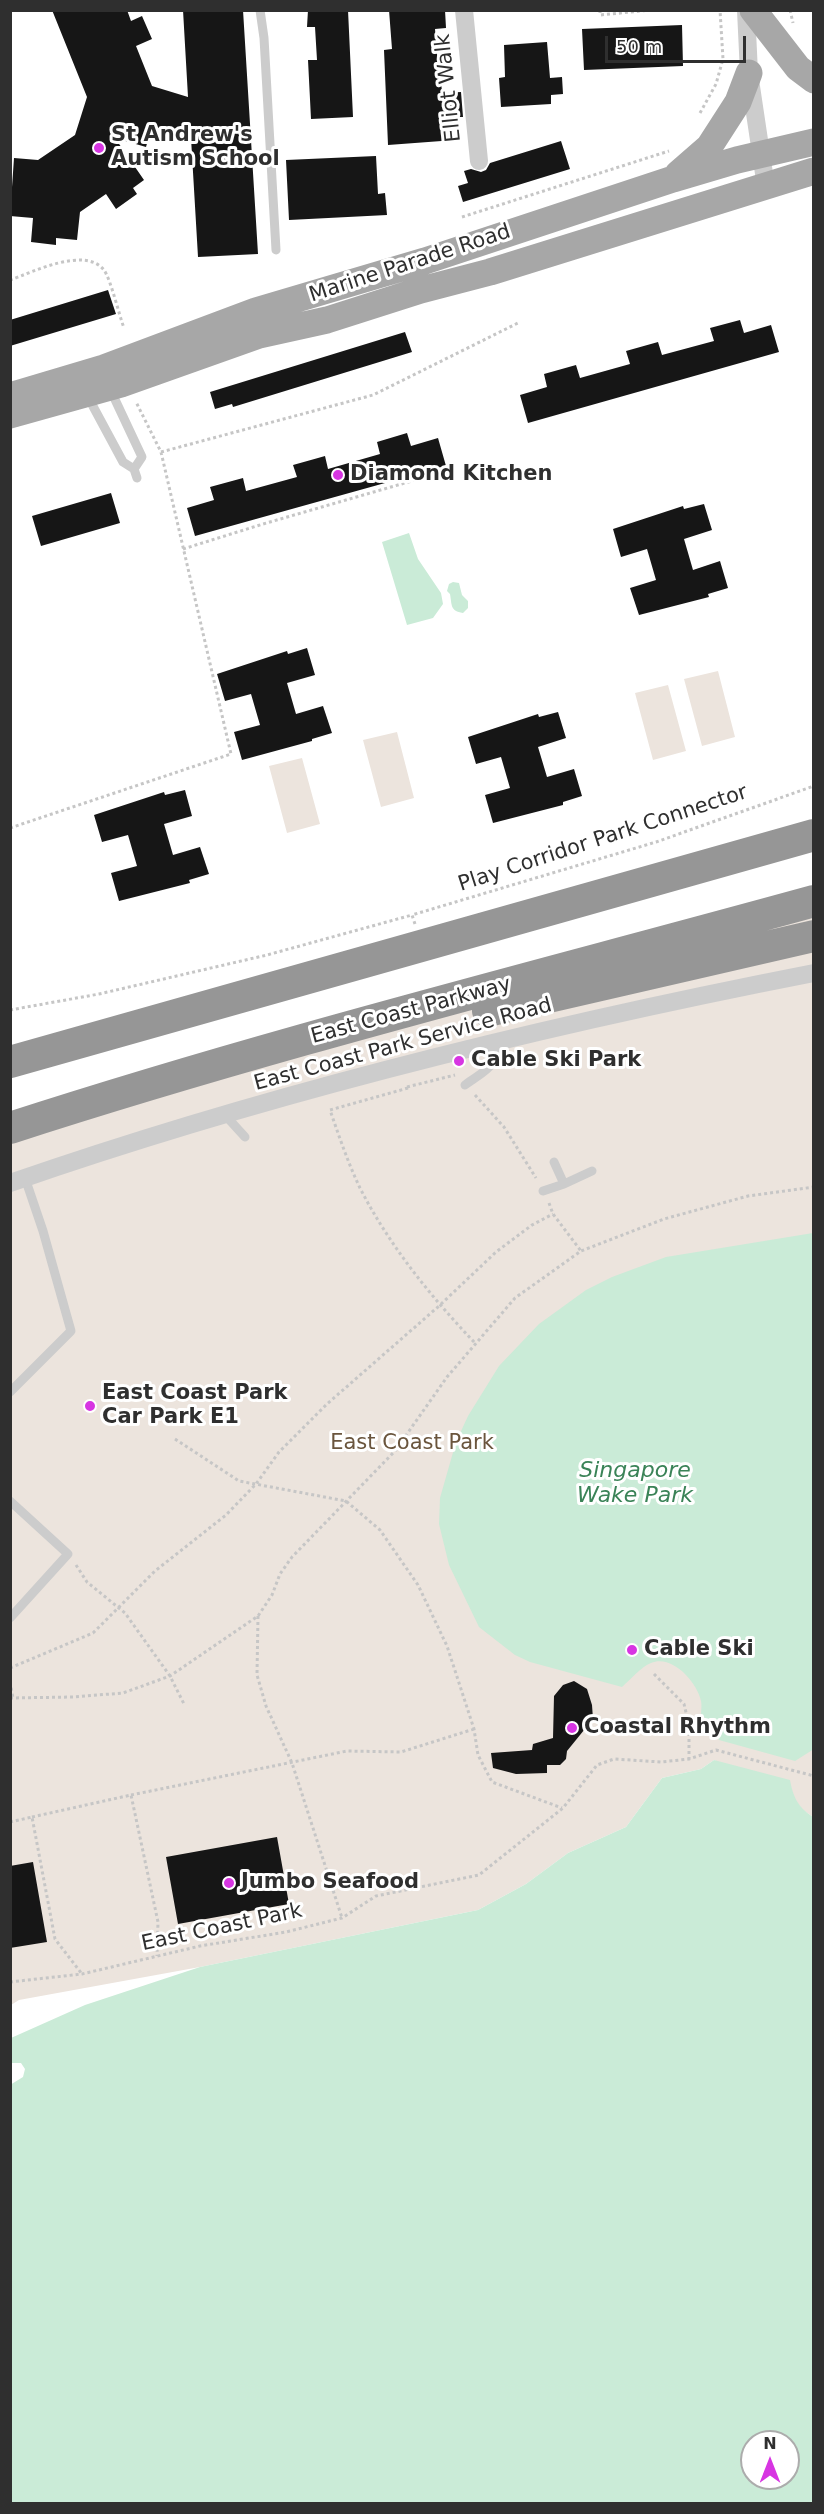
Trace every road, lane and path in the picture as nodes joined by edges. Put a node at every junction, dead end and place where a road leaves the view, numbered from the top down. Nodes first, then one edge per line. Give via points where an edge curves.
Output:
1 (260, 10) edge
2 (464, 10) edge
3 (600, 10) edge
4 (651, 10) edge
5 (720, 10) edge
6 (746, 10) edge
7 (753, 10) edge
8 (749, 74) junction
9 (813, 80) edge
10 (700, 113) dead end
11 (813, 142) edge
12 (669, 150) dead end
13 (762, 154) junction
14 (478, 161) dead end
15 (813, 171) edge
16 (672, 179) junction
17 (766, 187) junction
18 (462, 217) dead end
19 (276, 250) dead end
20 (10, 280) edge
21 (518, 323) dead end
22 (123, 328) dead end
23 (101, 381) junction
24 (10, 396) edge
25 (10, 415) edge
26 (161, 452) junction
27 (134, 469) junction
28 (443, 472) dead end
29 (137, 478) dead end
30 (183, 549) junction
31 (813, 786) edge
32 (10, 828) edge
33 (813, 835) edge
34 (813, 902) edge
35 (412, 915) junction
36 (415, 925) dead end
37 (813, 936) edge
38 (813, 973) edge
39 (10, 1010) edge
40 (104, 1035) junction
41 (495, 1040) junction
42 (10, 1045) edge
43 (245, 1057) junction
44 (10, 1062) edge
45 (405, 1079) dead end
46 (465, 1086) junction
47 (408, 1088) junction
48 (225, 1115) junction
49 (10, 1128) edge
50 (245, 1137) dead end
51 (554, 1162) dead end
52 (592, 1171) dead end
53 (18, 1180) edge
54 (564, 1184) junction
55 (813, 1187) edge
56 (543, 1191) junction
57 (553, 1214) junction
58 (581, 1251) junction
59 (439, 1306) junction
60 (474, 1343) junction
61 (10, 1392) edge
62 (174, 1439) dead end
63 (256, 1484) junction
64 (346, 1501) junction
65 (10, 1502) edge
66 (68, 1554) junction
67 (119, 1607) junction
68 (258, 1616) junction
69 (10, 1618) edge
70 (10, 1668) edge
71 (654, 1674) dead end
72 (170, 1676) junction
73 (10, 1682) edge
74 (12, 1698) edge
75 (184, 1704) dead end
76 (474, 1729) junction
77 (689, 1759) junction
78 (291, 1763) junction
79 (813, 1776) edge
80 (131, 1795) junction
81 (563, 1808) junction
82 (32, 1817) junction
83 (10, 1822) edge
84 (342, 1917) junction
85 (157, 1956) junction
86 (82, 1974) junction
87 (10, 1982) edge

1 - 19 lane
2 - 14 street, Elliot Walk
3 - 4 path via 600,15
5 - 10 path via 723,58 716,84
6 - 8 street
7 - 9 main road via 798,68
8 - 13 street
8 - 16 main road via 738,102 709,147
11 - 13 main road, Marine Parade Road
12 - 18 path
13 - 16 main road, Marine Parade Road
13 - 17 street
15 - 17 main road, Marine Parade Road
16 - 23 main road, Marine Parade Road via 425,261 256,311
17 - 23 main road, Marine Parade Road via 327,320 259,335
20 - 22 path via 69,260 88,260 104,271
21 - 26 path via 373,395
23 - 24 main road, Marine Parade Road
23 - 25 main road, Marine Parade Road
23 - 26 path
23 - 27 lane via 123,462
23 - 27 lane via 142,457
26 - 30 path
27 - 29 lane
28 - 30 path
30 - 32 path via 231,754
31 - 35 path, Play Corridor Park Connector via 656,842
33 - 40 highway
34 - 43 highway, East Coast Parkway
35 - 36 path
35 - 39 path, Play Corridor Park Connector via 267,955
37 - 43 highway via 423,1026
38 - 41 street, East Coast Park Service Road
40 - 42 highway
40 - 44 highway
41 - 46 lane via 495,1062
41 - 48 street, East Coast Park Service Road
43 - 49 highway, East Coast Parkway
45 - 47 path
46 - 47 path via 455,1075
46 - 56 path via 504,1127
47 - 59 path via 330,1110 360,1188 384,1230
48 - 50 lane
48 - 53 street, East Coast Park Service Road
51 - 54 lane
52 - 54 lane
53 - 61 lane via 43,1231 71,1331
54 - 56 lane
55 - 58 path via 748,1196 664,1219
56 - 57 path
57 - 58 path
57 - 59 path via 511,1240
58 - 60 path via 516,1298
59 - 60 path
59 - 63 path via 327,1404 279,1452
60 - 64 path via 395,1451
62 - 63 path via 239,1481
63 - 64 path
63 - 67 path via 226,1515 155,1571
64 - 68 path via 292,1557
64 - 76 path via 380,1530 418,1585 447,1646
65 - 66 lane
66 - 67 path via 87,1582
66 - 69 lane
67 - 70 path via 93,1633
67 - 72 path
68 - 72 path
68 - 78 path via 257,1675 266,1707
71 - 77 path via 684,1704 689,1725
72 - 74 path via 123,1693
72 - 75 path
73 - 74 path
76 - 78 path via 401,1752 348,1751
76 - 81 path via 478,1755 492,1782
77 - 79 path, East Coast Park via 716,1750
77 - 81 path, East Coast Park via 614,1759 597,1765
78 - 80 path
78 - 84 path
80 - 82 path
80 - 85 path via 158,1922
81 - 84 path, East Coast Park via 479,1875 376,1896
82 - 83 path
82 - 86 path via 55,1939
84 - 85 path, East Coast Park via 286,1932
85 - 86 path, East Coast Park
86 - 87 path, East Coast Park

